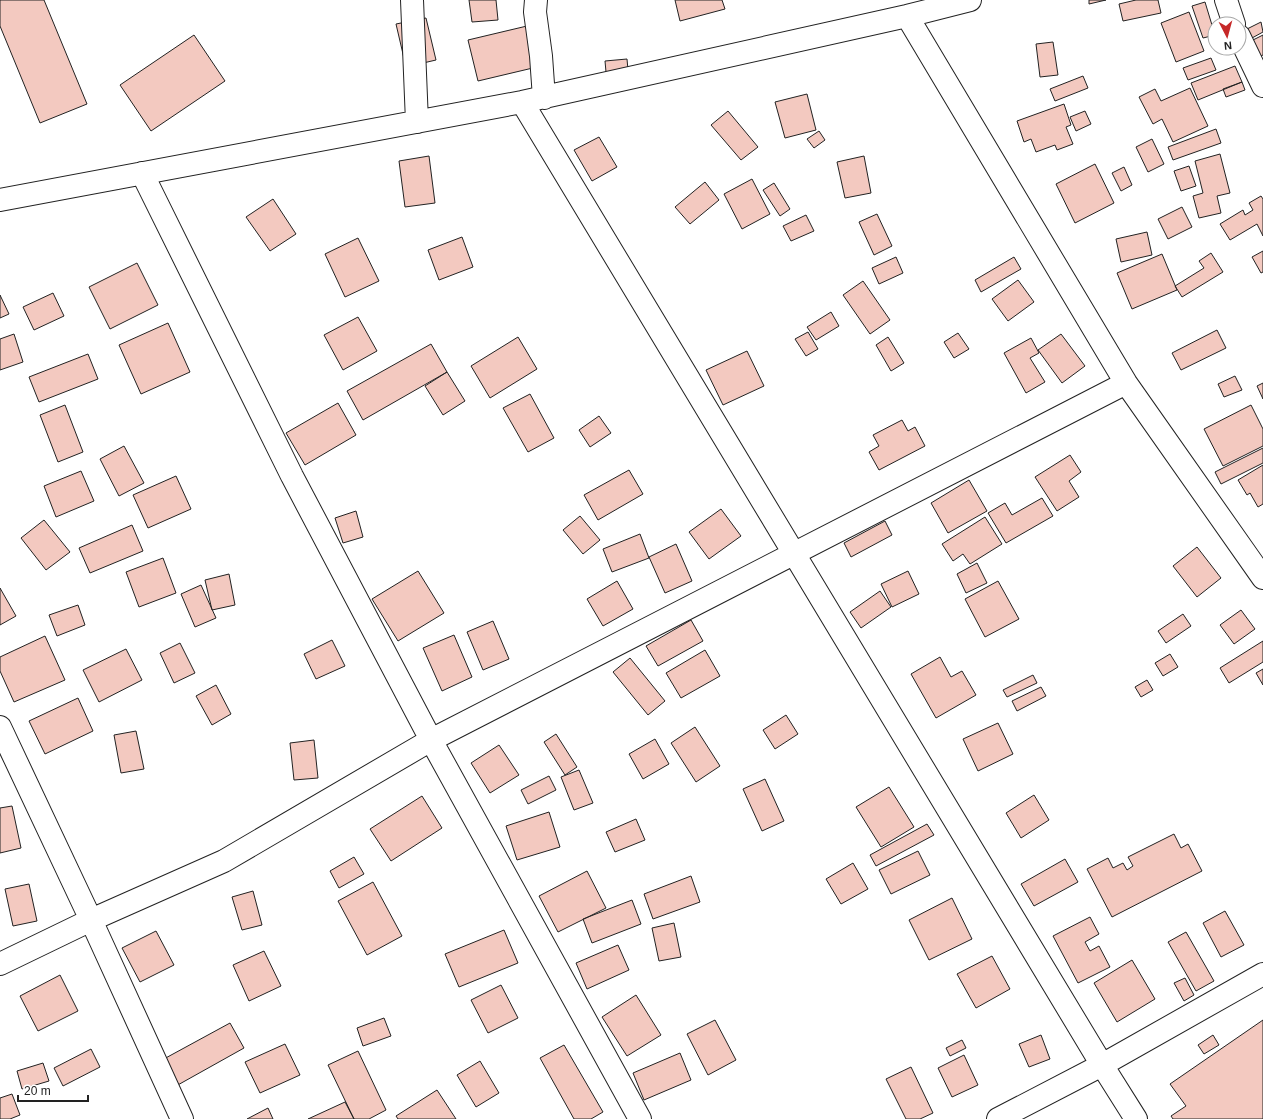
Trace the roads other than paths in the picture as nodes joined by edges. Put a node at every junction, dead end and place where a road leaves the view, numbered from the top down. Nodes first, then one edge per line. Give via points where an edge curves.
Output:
1 (412, 0) edge
2 (536, 0) edge
3 (970, 0) edge
4 (1226, 0) edge
5 (907, 16) junction
6 (1231, 16) edge
7 (1247, 53) edge
8 (1263, 86) edge
9 (544, 98) junction
10 (522, 102) junction
11 (417, 122) junction
12 (142, 173) junction
13 (0, 200) edge
14 (1126, 383) junction
15 (793, 553) junction
16 (1263, 578) edge
17 (0, 727) edge
18 (431, 740) junction
19 (91, 920) junction
20 (0, 964) edge
21 (1263, 974) edge
22 (1102, 1065) junction
23 (182, 1119) edge
24 (640, 1119) edge
25 (998, 1119) edge
26 (1136, 1119) edge

1 - 11 street
2 - 9 street
3 - 5 street
4 - 6 street
5 - 9 street
5 - 14 street
7 - 8 street
9 - 10 street
10 - 11 street
10 - 15 street
11 - 12 street
12 - 13 street
12 - 18 street via 292,476
14 - 15 street
14 - 16 street
15 - 18 street
15 - 22 street
17 - 19 street
18 - 19 street via 224,861
18 - 24 street
19 - 20 street
19 - 23 street
21 - 22 street
22 - 25 street
22 - 26 street

